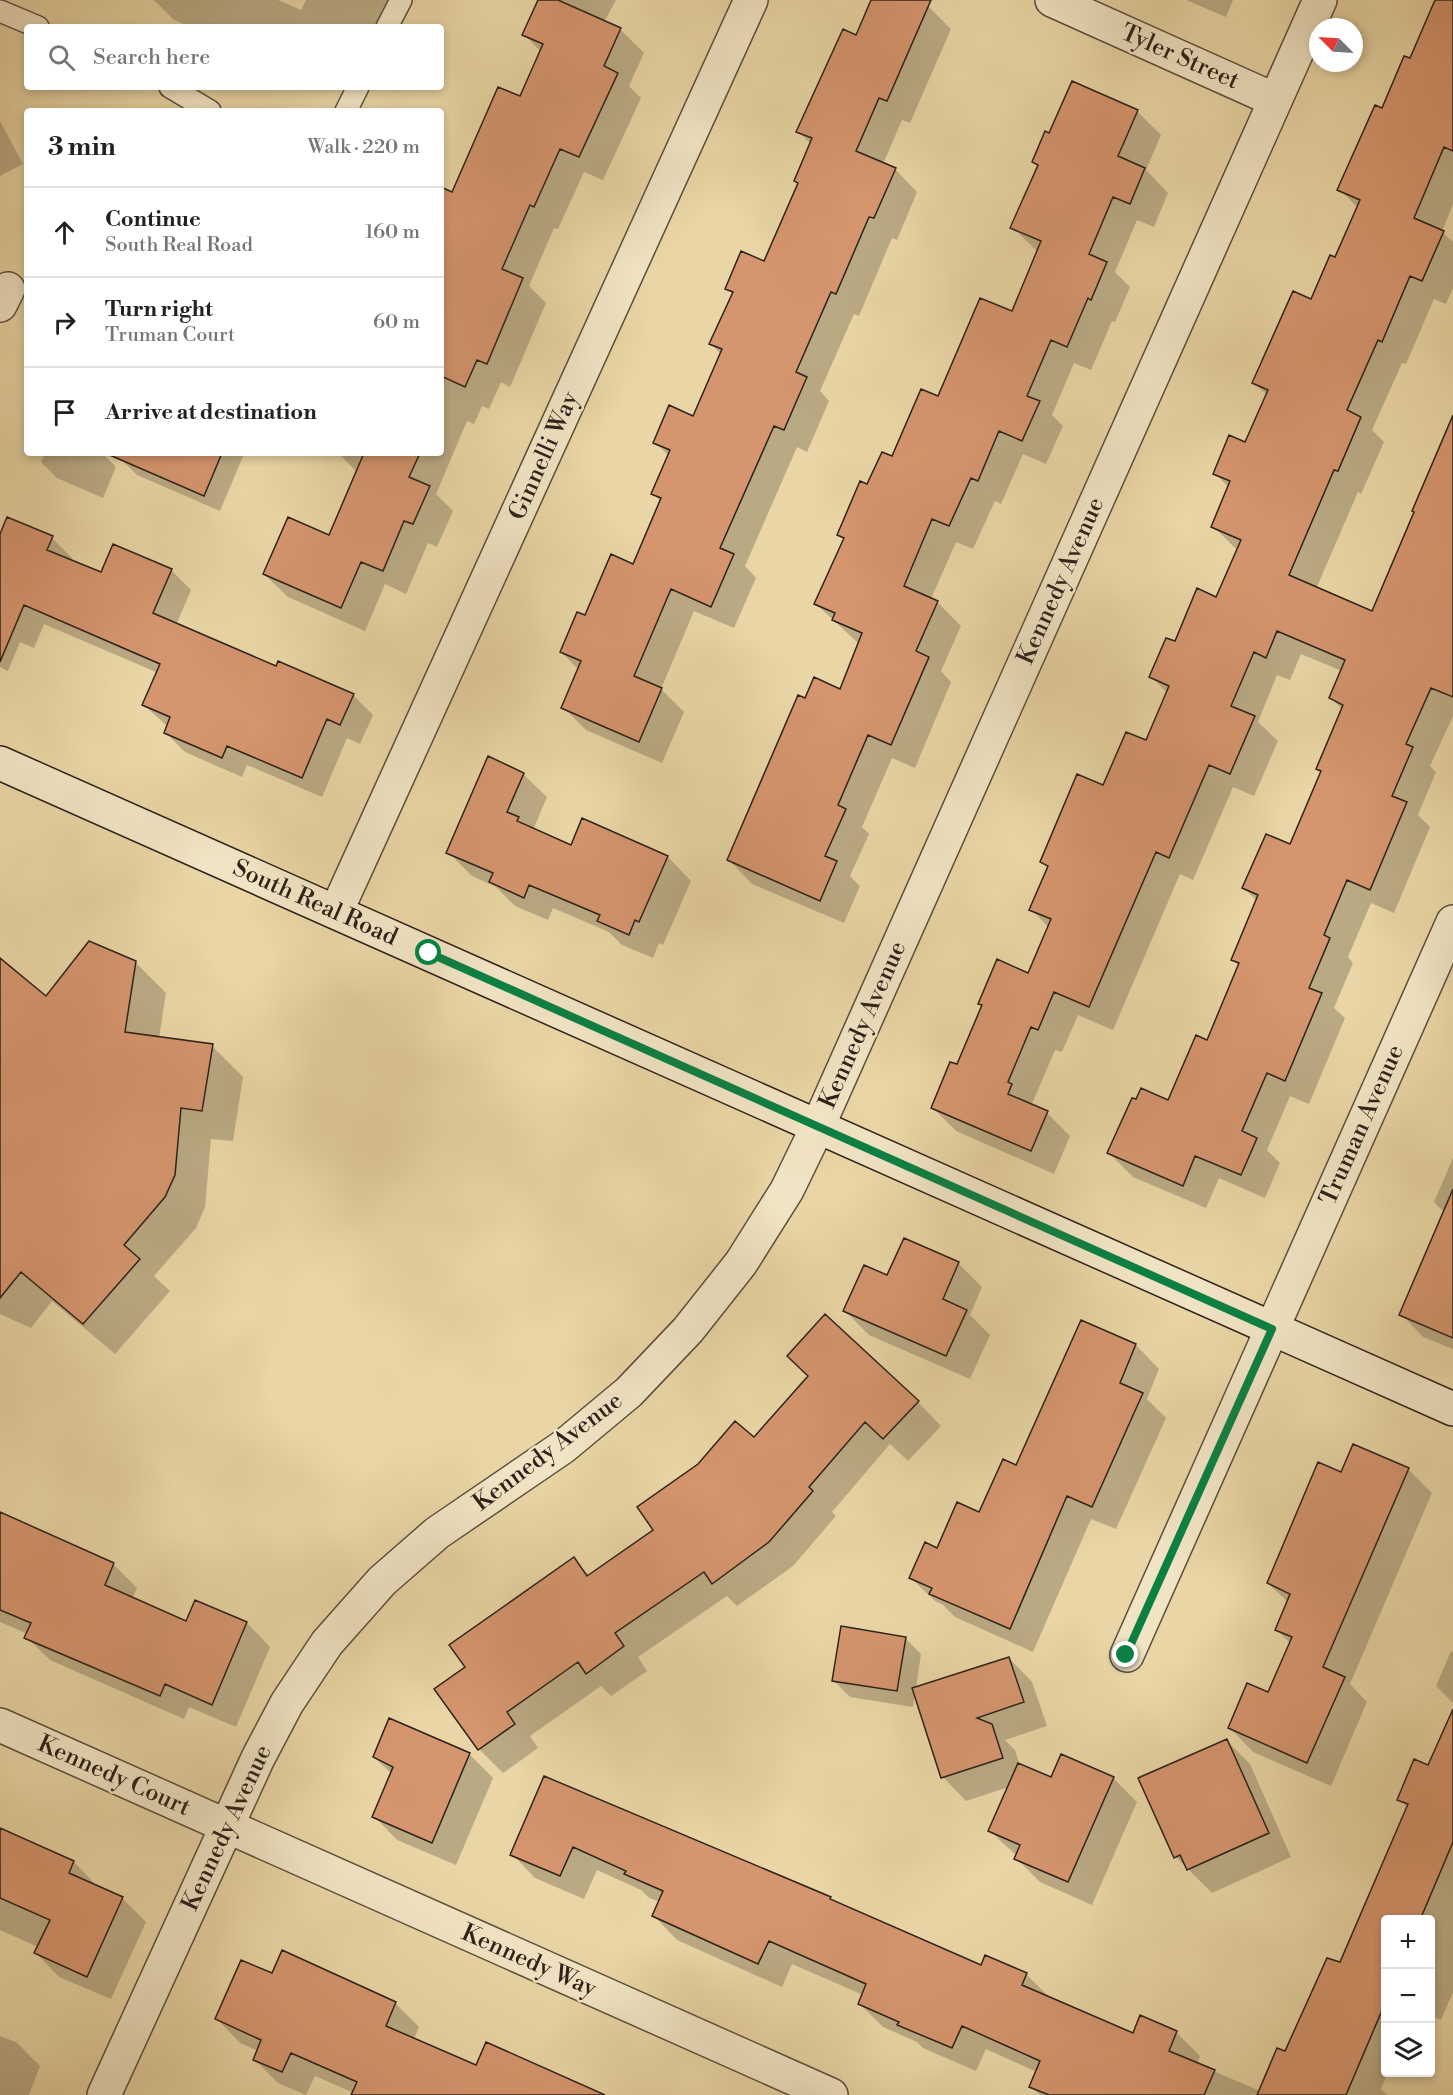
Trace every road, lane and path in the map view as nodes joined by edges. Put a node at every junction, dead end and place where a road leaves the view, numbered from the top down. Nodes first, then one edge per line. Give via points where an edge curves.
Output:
1 (401, 0) edge
2 (751, 0) edge
3 (1052, 0) edge
4 (1320, 0) edge
5 (0, 10) edge
6 (31, 24) edge
7 (389, 24) edge
8 (175, 90) edge
9 (356, 90) edge
10 (1275, 100) junction
11 (205, 108) edge
12 (348, 108) edge
13 (0, 763) edge
14 (336, 912) junction
15 (1453, 922) edge
16 (818, 1126) junction
17 (1272, 1329) junction
18 (1453, 1409) edge
19 (1126, 1655) dead end
20 (0, 1725) edge
21 (227, 1826) junction
22 (104, 2095) edge
23 (831, 2095) edge

1 - 7 lane
2 - 14 street, Ginnelli Way
3 - 10 street, Tyler Street
4 - 10 street, Kennedy Avenue
5 - 6 lane
8 - 11 lane
9 - 12 lane
10 - 16 street, Kennedy Avenue
13 - 14 street, South Real Road
14 - 16 street, South Real Road
15 - 17 street, Truman Avenue
16 - 17 street, South Real Road
16 - 21 street, Kennedy Avenue via 787,1190 741,1263 688,1330 629,1392 563,1447 437,1533 382,1581 327,1643 287,1703
17 - 18 street, South Real Road
17 - 19 street, Truman Avenue
20 - 21 street, Kennedy Court
21 - 22 street, Kennedy Avenue
21 - 23 street, Kennedy Way

